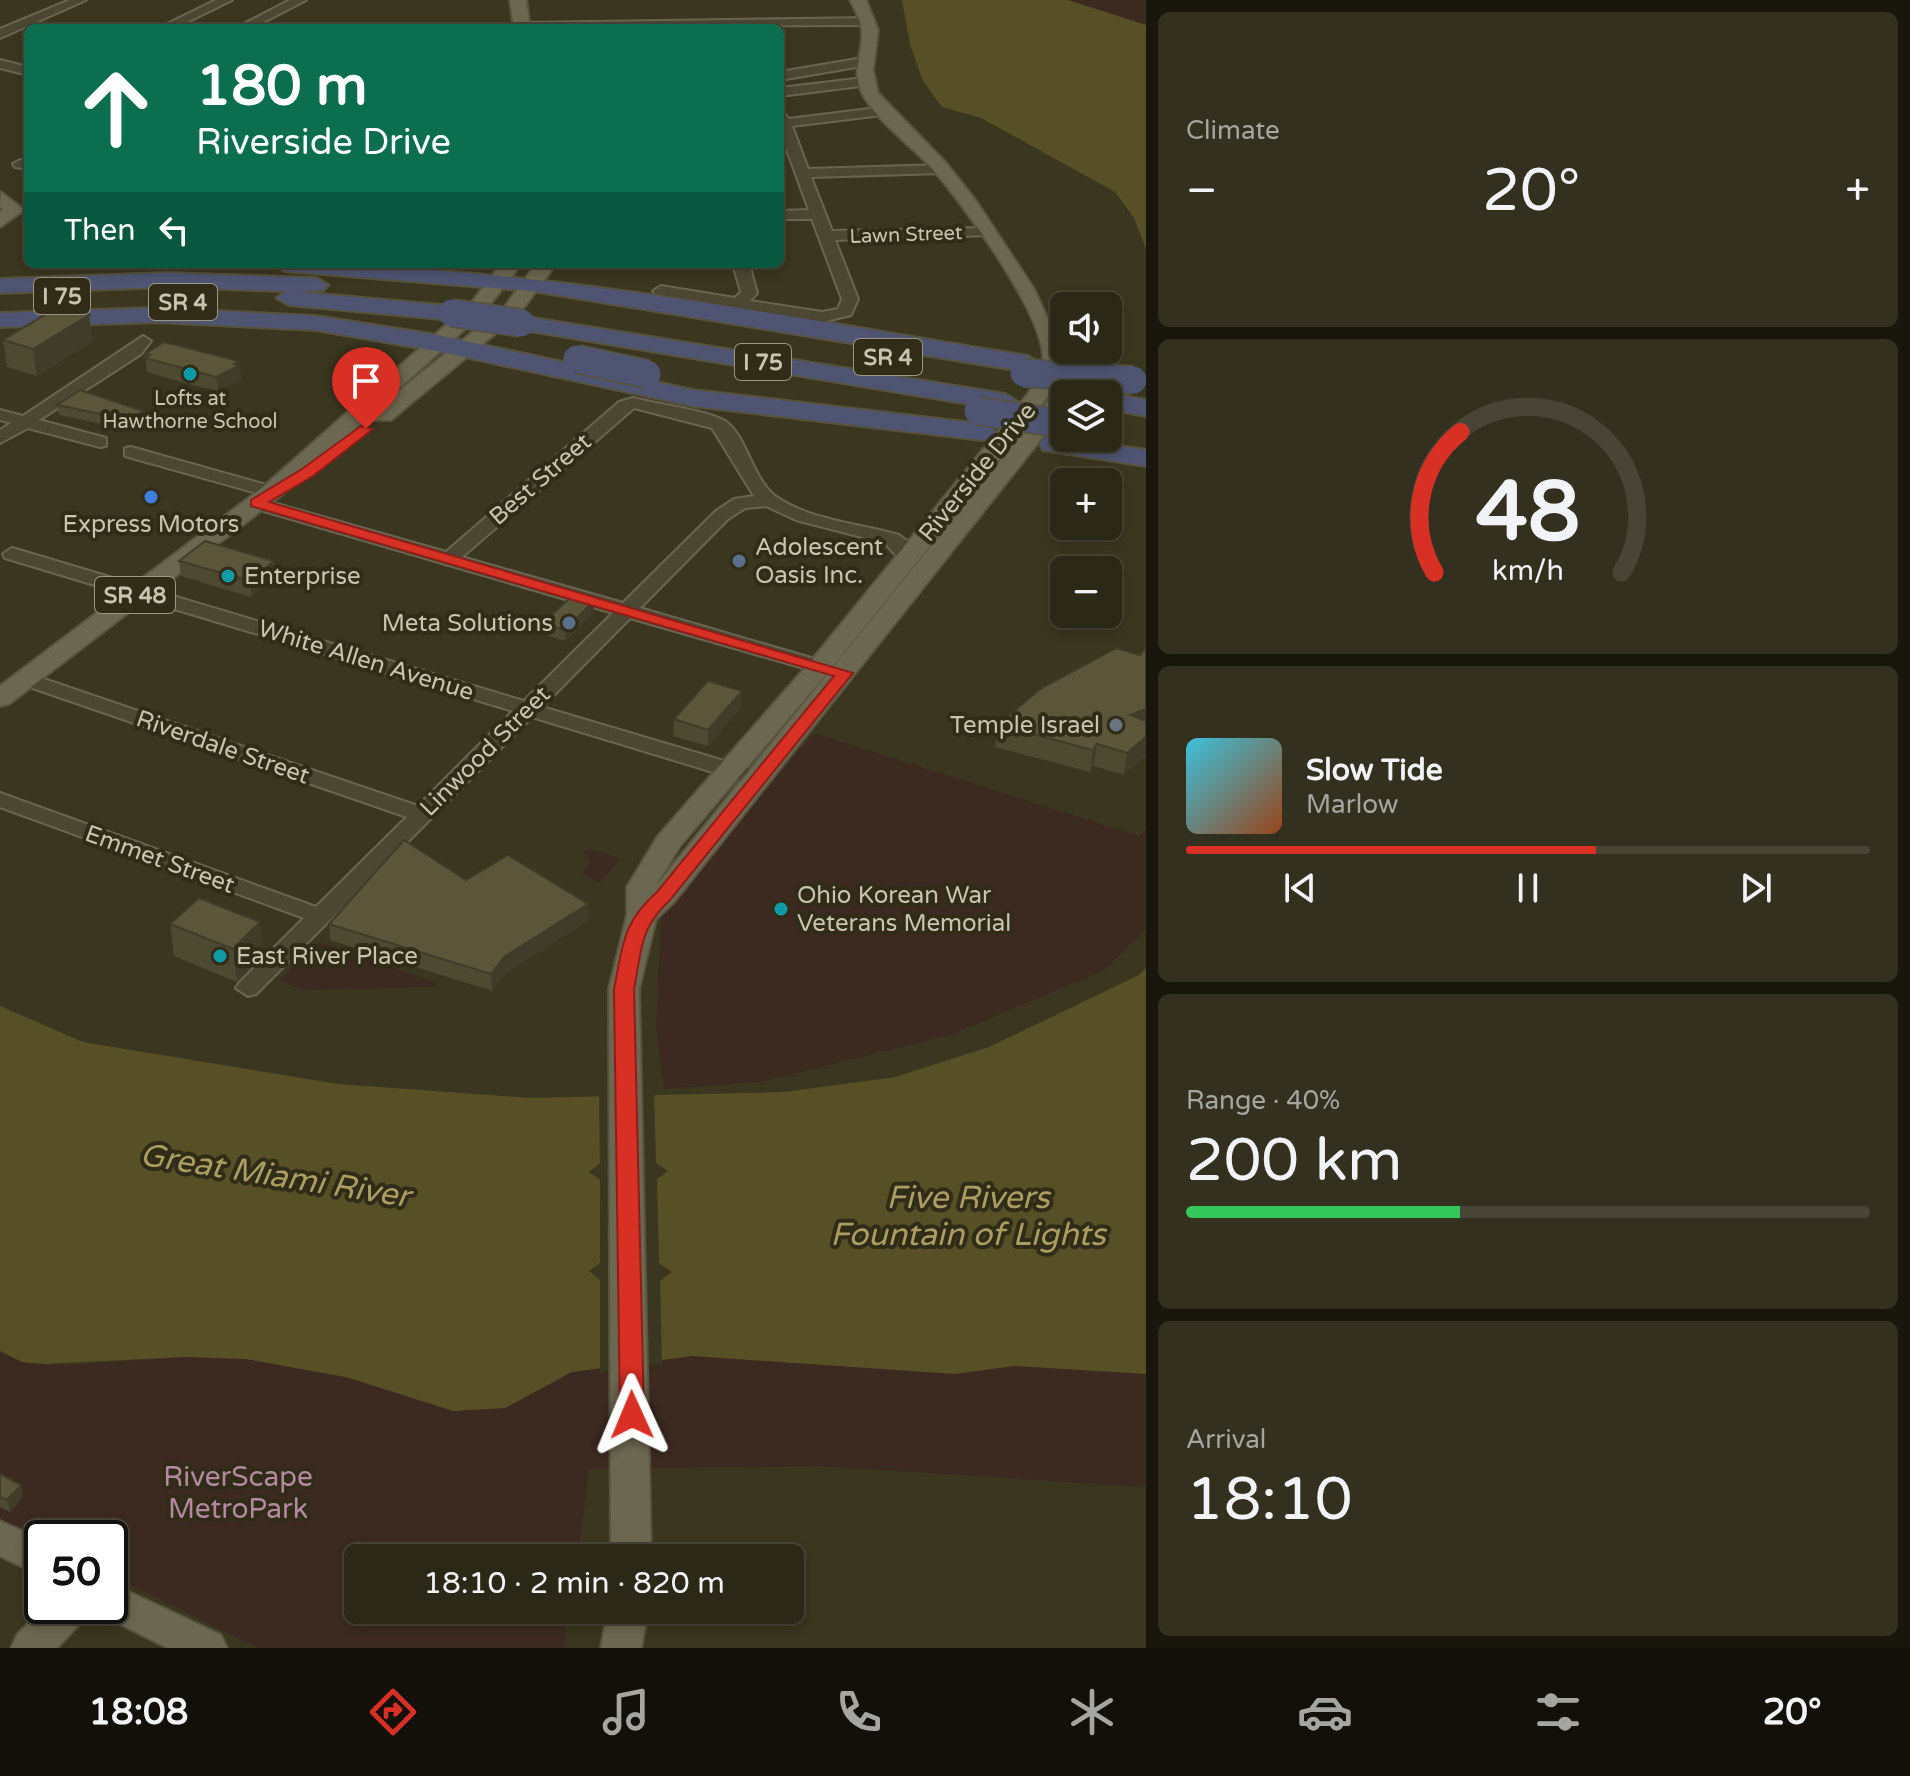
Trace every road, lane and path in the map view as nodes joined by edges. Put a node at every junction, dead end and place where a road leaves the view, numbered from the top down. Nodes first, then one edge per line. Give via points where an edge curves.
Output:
1 (80, 0) edge
2 (226, 0) edge
3 (300, 0) edge
4 (518, 0) edge
5 (864, 7) edge
6 (174, 24) edge
7 (250, 24) edge
8 (521, 24) edge
9 (587, 24) edge
10 (0, 34) edge
11 (0, 64) edge
12 (24, 70) edge
13 (864, 72) junction
14 (784, 76) edge
15 (784, 91) edge
16 (885, 111) junction
17 (784, 118) edge
18 (784, 121) edge
19 (784, 161) edge
20 (801, 166) junction
21 (942, 169) junction
22 (0, 198) edge
23 (24, 202) edge
24 (819, 214) junction
25 (784, 215) edge
26 (24, 218) edge
27 (0, 221) edge
28 (24, 226) edge
29 (0, 229) edge
30 (986, 232) junction
31 (827, 236) junction
32 (43, 268) edge
33 (394, 268) edge
34 (742, 268) edge
35 (0, 271) edge
36 (505, 272) edge
37 (0, 286) edge
38 (661, 291) dead end
39 (124, 295) joint
40 (534, 295) edge
41 (0, 299) edge
42 (739, 303) junction
43 (1050, 304) edge
44 (0, 320) edge
45 (448, 321) junction
46 (143, 341) dead end
47 (464, 348) junction
48 (1019, 381) junction
49 (1139, 381) edge
50 (1050, 391) edge
51 (1050, 402) edge
52 (1122, 404) edge
53 (1146, 408) edge
54 (1050, 412) edge
55 (0, 415) edge
56 (1122, 421) edge
57 (24, 422) junction
58 (983, 423) junction
59 (1146, 425) edge
60 (1122, 432) edge
61 (1050, 434) edge
62 (1146, 436) edge
63 (0, 438) edge
64 (100, 442) dead end
65 (1122, 451) edge
66 (131, 452) dead end
67 (1146, 457) edge
68 (751, 481) junction
69 (264, 498) junction
70 (769, 500) junction
71 (722, 515) junction
72 (12, 554) dead end
73 (907, 556) junction
74 (449, 559) junction
75 (140, 592) junction
76 (627, 610) junction
77 (832, 670) junction
78 (25, 679) junction
79 (0, 698) edge
80 (528, 708) junction
81 (730, 769) junction
82 (757, 778) junction
83 (0, 800) edge
84 (422, 815) junction
85 (642, 915) junction
86 (320, 916) junction
87 (248, 988) dead end
88 (0, 1537) edge
89 (631, 1544) edge
90 (24, 1550) edge
91 (128, 1610) edge
92 (54, 1624) edge
93 (625, 1624) edge
94 (31, 1648) edge
95 (207, 1648) edge
96 (621, 1648) edge

1 - 10 street
2 - 6 street
3 - 7 street
4 - 8 main road
5 - 9 street
5 - 13 main road via 870,35
5 - 43 main road via 879,26 874,67 881,90 967,181
11 - 12 street
13 - 14 street
13 - 15 street
13 - 16 main road, Riverside Drive
16 - 17 street
16 - 21 main road, Riverside Drive
18 - 20 street
19 - 20 street
20 - 21 street
20 - 24 street
21 - 30 main road, Riverside Drive
22 - 23 main road
22 - 27 main road via 15,210
24 - 25 street, Lawn Street
24 - 31 street
26 - 27 main road
28 - 29 main road
30 - 31 street, Lawn Street
30 - 73 main road, Riverside Drive via 1045,323 1052,342 1052,370 1028,409
31 - 42 street via 850,299 836,316
32 - 35 highway
33 - 36 highway
34 - 42 street via 749,293
36 - 40 highway
36 - 45 main road, SR 48 via 479,306
37 - 45 highway, I 75 via 255,282
38 - 42 street
39 - 41 highway, I 75
39 - 45 highway, SR 4 via 158,302
40 - 45 highway, I 75, bridge
40 - 47 main road, SR 48
40 - 48 highway, I 75
40 - 48 highway
40 - 48 highway, I 75 via 752,344
44 - 45 highway via 157,315
45 - 47 highway
45 - 58 highway, SR 4, bridge via 501,341 647,374
45 - 69 main road, SR 48
46 - 57 street
47 - 58 highway via 738,405
47 - 69 main road, SR 48 via 319,464
48 - 49 highway, bridge
48 - 50 highway, I 75
48 - 51 highway, I 75
52 - 53 highway
54 - 77 main road, Riverside Drive
55 - 57 street
56 - 59 highway
57 - 63 street
57 - 64 street
58 - 61 highway
60 - 62 highway
65 - 67 highway
66 - 69 street
68 - 70 street
68 - 71 street, Linwood Street
68 - 74 street, Best Street via 718,424 633,403
69 - 74 street
69 - 75 main road, SR 48
70 - 71 street, Linwood Street via 740,503
70 - 73 street via 892,539
71 - 76 street, Linwood Street
72 - 75 street, White Allen Avenue
73 - 77 main road, Riverside Drive
74 - 76 street
75 - 78 main road, SR 48
75 - 80 street, White Allen Avenue
76 - 77 street
76 - 80 street, Linwood Street
77 - 81 main road, Riverside Drive
77 - 82 main road, Riverside Drive
78 - 79 main road, SR 48
78 - 84 street, Riverdale Street
80 - 81 street, White Allen Avenue
80 - 84 street, Linwood Street
81 - 82 street, White Allen Avenue
81 - 85 main road, Riverside Drive via 653,865 641,887
82 - 85 main road, Riverside Drive via 664,896
83 - 86 street, Emmet Street
84 - 86 street, Linwood Street
85 - 89 main road, Riverside Drive via 628,968 626,1012
86 - 87 street, Linwood Street
88 - 90 main road
91 - 95 main road
92 - 94 main road
93 - 96 main road

